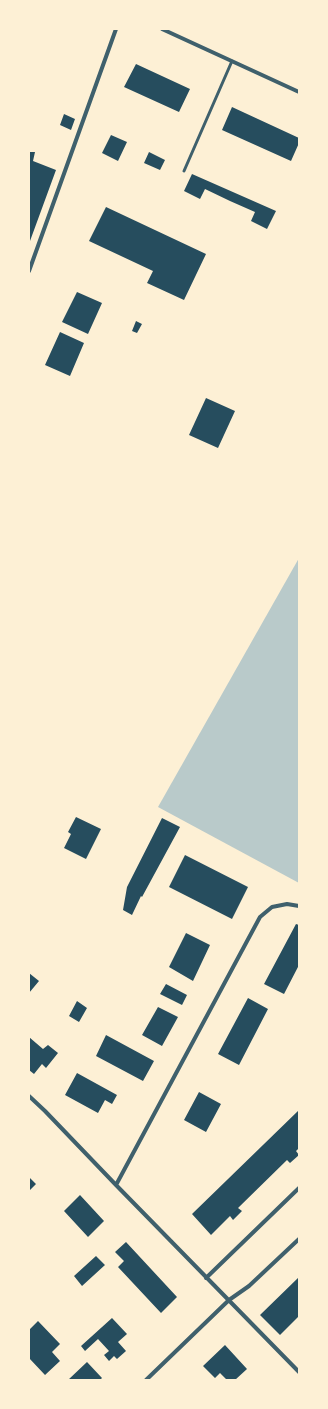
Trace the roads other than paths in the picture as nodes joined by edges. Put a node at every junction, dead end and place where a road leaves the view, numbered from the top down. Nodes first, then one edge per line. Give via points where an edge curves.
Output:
1 (116, 29) edge
2 (162, 29) edge
3 (232, 61) junction
4 (299, 92) edge
5 (184, 170) dead end
6 (29, 271) edge
7 (299, 906) edge
8 (29, 1096) edge
9 (116, 1185) junction
10 (299, 1188) edge
11 (299, 1239) edge
12 (206, 1278) junction
13 (229, 1300) junction
14 (299, 1372) edge
15 (146, 1380) edge

1 - 6 street
2 - 3 street
3 - 4 street
3 - 5 lane
7 - 9 street via 287,904 272,907 260,917
8 - 9 street
9 - 12 street
10 - 12 street
11 - 13 street via 249,1286
12 - 13 street
13 - 14 street
13 - 15 street

